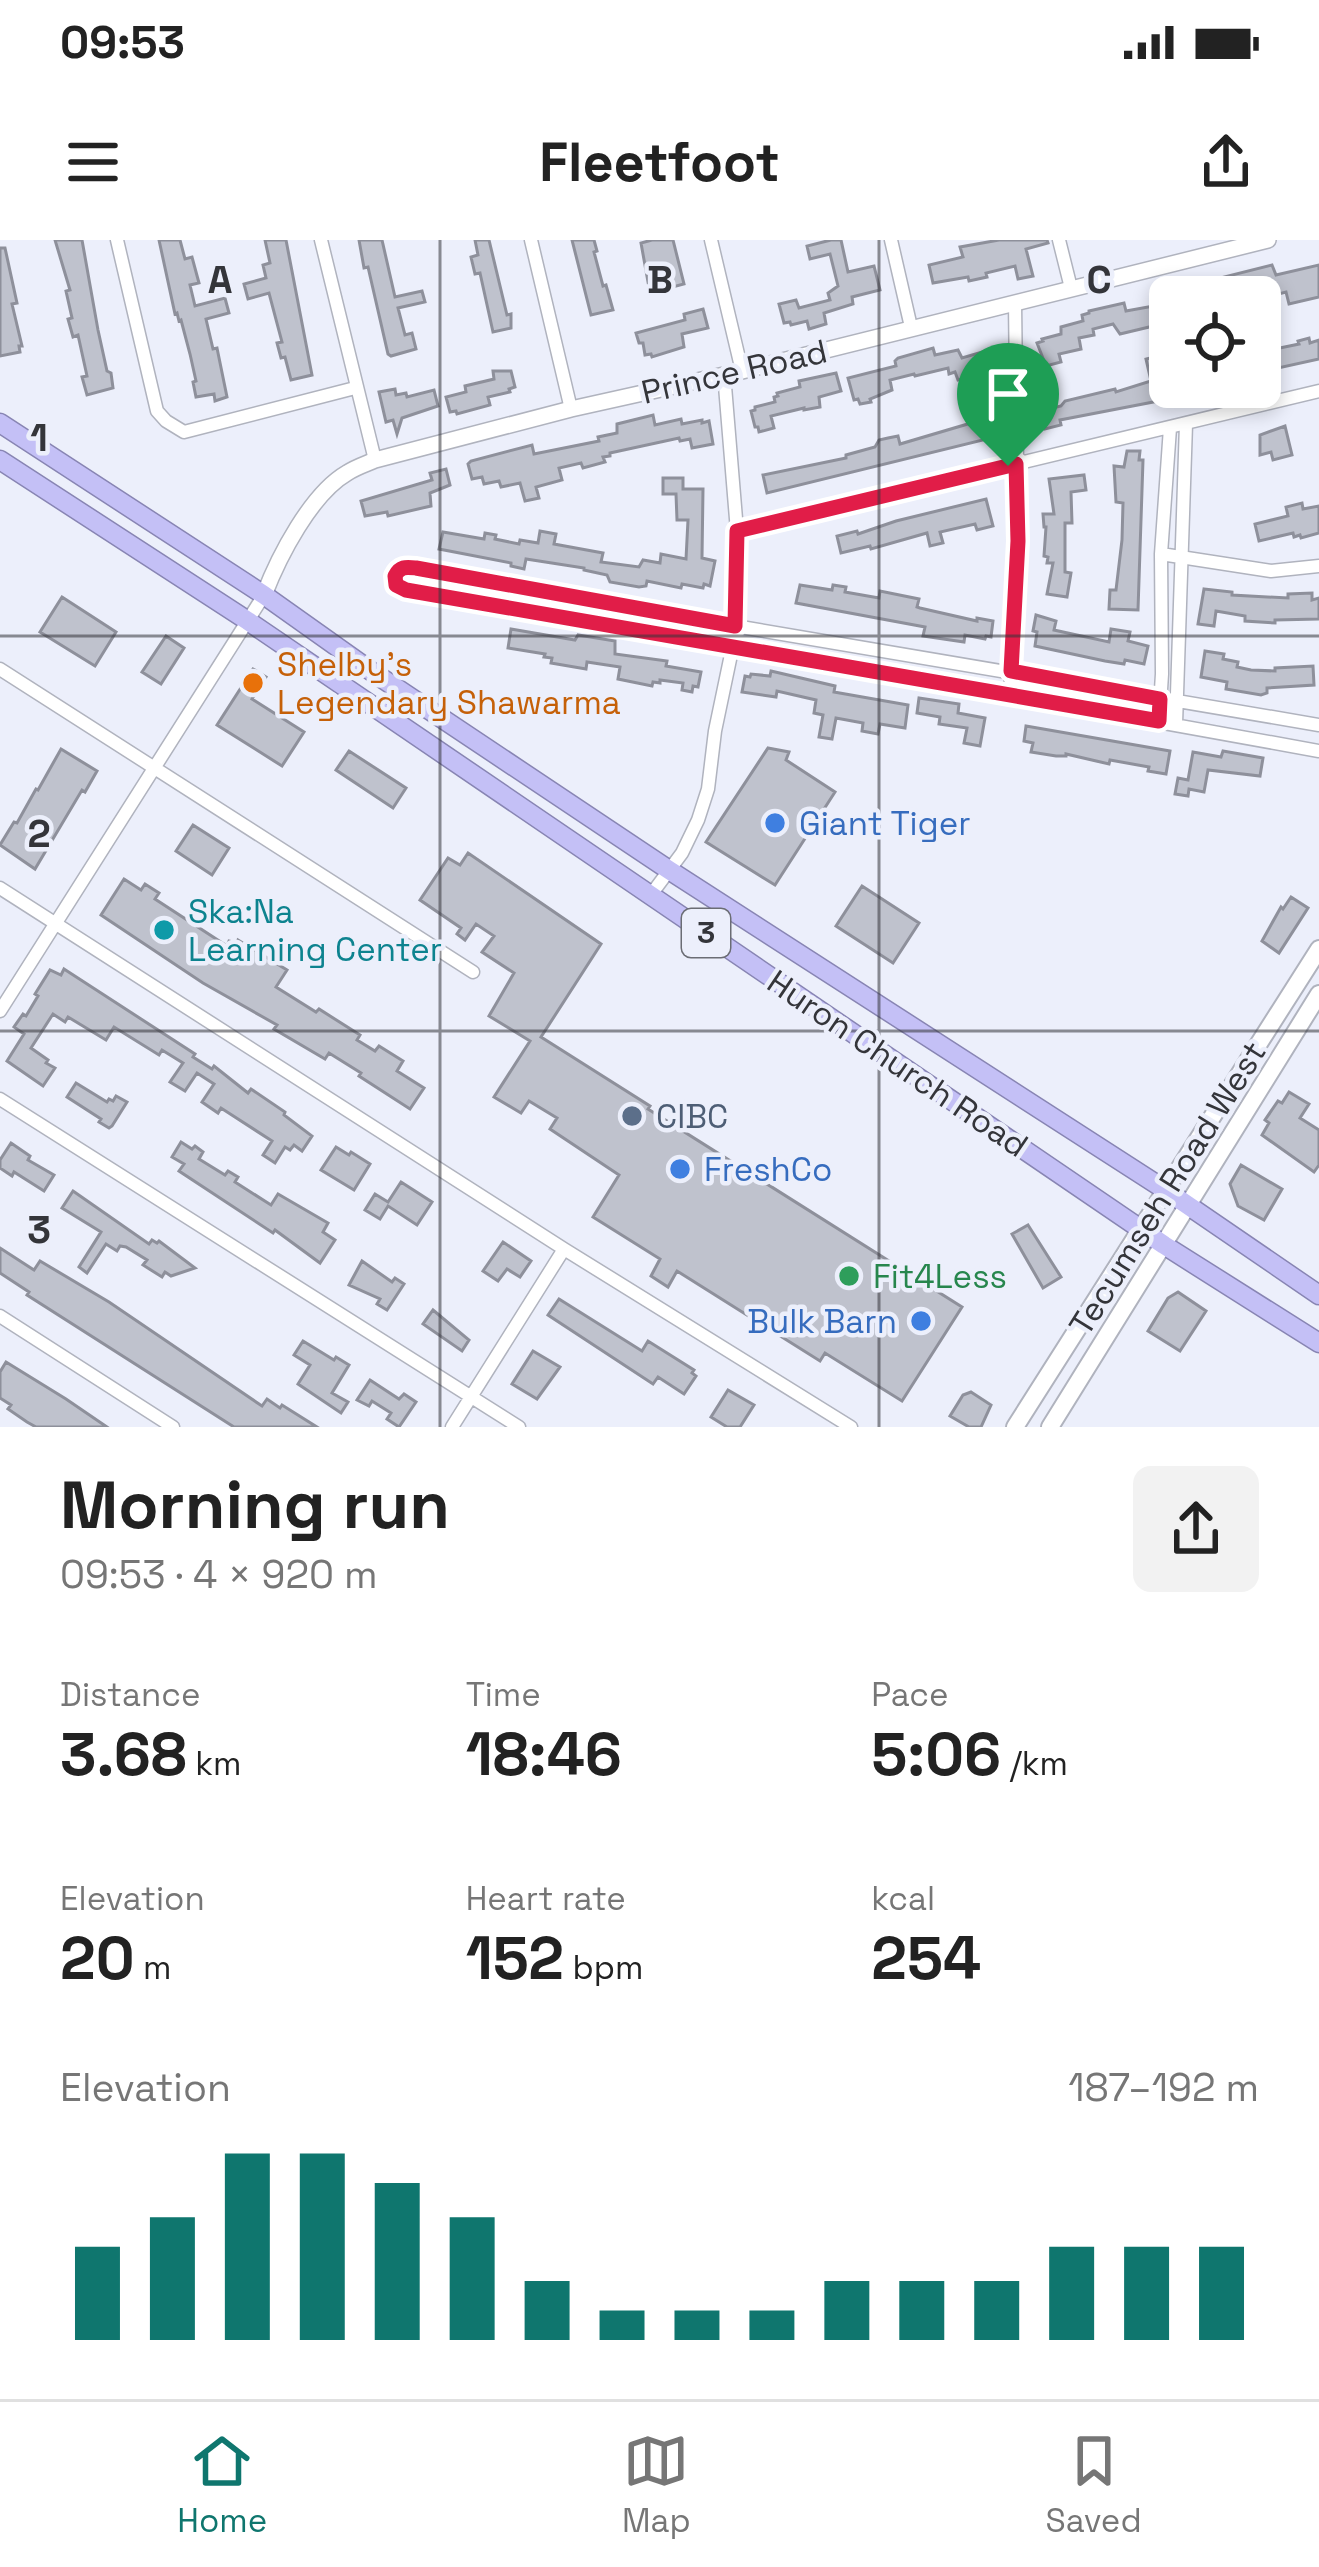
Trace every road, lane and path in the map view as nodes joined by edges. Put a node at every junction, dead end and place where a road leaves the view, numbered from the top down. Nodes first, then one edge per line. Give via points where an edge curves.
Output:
1 (117, 240) edge
2 (321, 240) edge
3 (531, 240) edge
4 (711, 240) edge
5 (890, 240) edge
6 (1059, 240) edge
7 (1268, 240) edge
8 (1071, 288) junction
9 (1015, 303) junction
10 (911, 327) junction
11 (733, 372) junction
12 (356, 388) junction
13 (1319, 391) edge
14 (571, 409) junction
15 (0, 423) edge
16 (1186, 424) junction
17 (1170, 428) junction
18 (0, 460) edge
19 (374, 460) junction
20 (1016, 464) junction
21 (737, 531) junction
22 (1161, 554) junction
23 (1182, 558) junction
24 (1319, 566) edge
25 (264, 595) junction
26 (248, 621) junction
27 (735, 626) junction
28 (733, 645) junction
29 (0, 669) edge
30 (1011, 671) junction
31 (1010, 695) junction
32 (1160, 699) junction
33 (1176, 700) junction
34 (1159, 721) junction
35 (1319, 722) edge
36 (1176, 724) junction
37 (1319, 751) edge
38 (154, 769) junction
39 (669, 870) junction
40 (0, 888) edge
41 (650, 896) junction
42 (56, 924) junction
43 (1319, 949) edge
44 (472, 972) dead end
45 (1319, 994) edge
46 (0, 1011) edge
47 (0, 1099) edge
48 (1167, 1191) junction
49 (1189, 1206) junction
50 (1141, 1229) junction
51 (1164, 1245) junction
52 (564, 1249) junction
53 (1319, 1295) edge
54 (0, 1316) edge
55 (1319, 1343) edge
56 (471, 1397) junction
57 (173, 1427) edge
58 (452, 1427) edge
59 (519, 1427) edge
60 (851, 1427) edge
61 (1015, 1427) edge
62 (1050, 1427) edge

1 - 12 street via 166,422 184,432
2 - 12 street
3 - 14 street
4 - 11 street
5 - 10 street
6 - 8 street
7 - 8 street, Prince Road
8 - 9 street, Prince Road
9 - 10 street, Prince Road
9 - 20 street
10 - 11 street, Prince Road
11 - 14 street, Prince Road
11 - 21 street
12 - 19 street
13 - 16 street
14 - 19 street, Prince Road
15 - 25 highway, Huron Church Road / 3
16 - 17 street
16 - 23 street
17 - 20 street
17 - 22 street
18 - 26 highway, Huron Church Road / 3
19 - 25 street, Prince Road via 315,503
20 - 21 street
20 - 30 street
21 - 27 street
22 - 23 street
22 - 32 street
23 - 24 street via 1271,571
23 - 33 street
25 - 26 street
25 - 39 highway, Huron Church Road / 3
26 - 38 street
26 - 41 highway, Huron Church Road / 3
27 - 28 street
27 - 28 street via 416,568 395,576 406,590
27 - 30 street
28 - 31 street
28 - 39 street via 707,789
29 - 38 street
30 - 31 street
30 - 32 street
31 - 34 street
32 - 33 street
32 - 34 street
33 - 35 street
33 - 36 street
34 - 36 street
36 - 37 street
38 - 42 street
38 - 44 street
39 - 41 street
39 - 48 highway, Huron Church Road / 3
40 - 42 street
41 - 50 highway, Huron Church Road / 3
42 - 46 street
42 - 52 street
43 - 48 main road, Tecumseh Road West
45 - 49 main road, Tecumseh Road West
47 - 56 street
48 - 49 highway, Huron Church Road / 3
48 - 50 main road, Tecumseh Road West
49 - 51 main road, Tecumseh Road West
49 - 53 highway, Huron Church Road / 3
50 - 51 highway, Huron Church Road / 3
50 - 61 main road, Tecumseh Road West
51 - 55 highway, Huron Church Road / 3
51 - 62 main road, Tecumseh Road West
52 - 56 street
52 - 60 street
54 - 57 street
56 - 58 street
56 - 59 street

